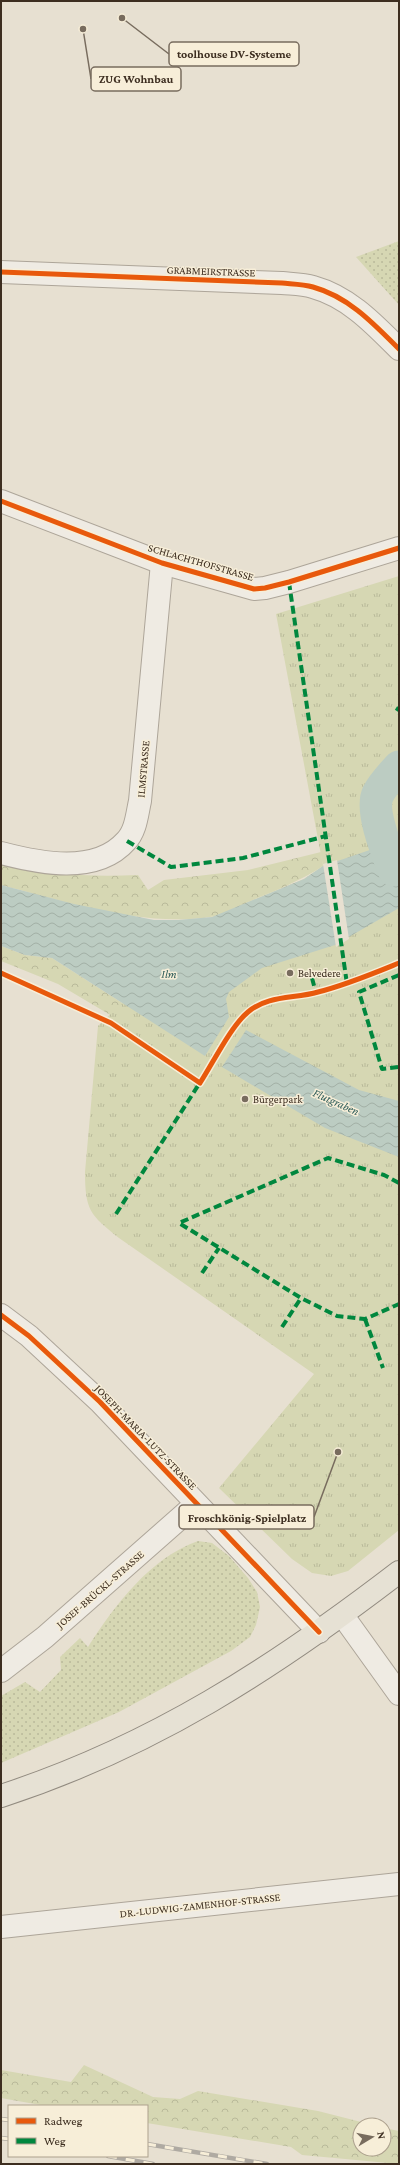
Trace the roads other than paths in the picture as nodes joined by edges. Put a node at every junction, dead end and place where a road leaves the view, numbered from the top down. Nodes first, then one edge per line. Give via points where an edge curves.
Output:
1 (1, 272) edge
2 (399, 349) edge
3 (1, 501) edge
4 (399, 548) edge
5 (162, 563) junction
6 (1, 853) edge
7 (1, 1315) edge
8 (196, 1504) junction
9 (399, 1572) edge
10 (343, 1616) junction
11 (319, 1632) junction
12 (1, 1671) edge
13 (399, 1694) edge
14 (1, 1796) edge
15 (399, 1884) edge
16 (1, 1927) edge

1 - 2 street, GRABMEIRSTRASSE via 282,283 312,287 335,295 366,316
3 - 5 street, SCHLACHTHOFSTRASSE
4 - 5 street, SCHLACHTHOFSTRASSE via 265,588 243,587
5 - 6 street, ILMSTRASSE via 140,801 135,823 127,841 113,852 93,861 77,863 39,861
7 - 8 street, JOSEPH-MARIA-LUTZ-STRASSE via 29,1336 100,1402
8 - 11 street, JOSEPH-MARIA-LUTZ-STRASSE
8 - 12 street, JOSEF-BRÜCKL-STRASSE via 45,1637
9 - 10 main road
10 - 11 main road
10 - 13 street
11 - 14 main road via 240,1685 170,1725 95,1760
15 - 16 street, DR.-LUDWIG-ZAMENHOF-STRASSE

